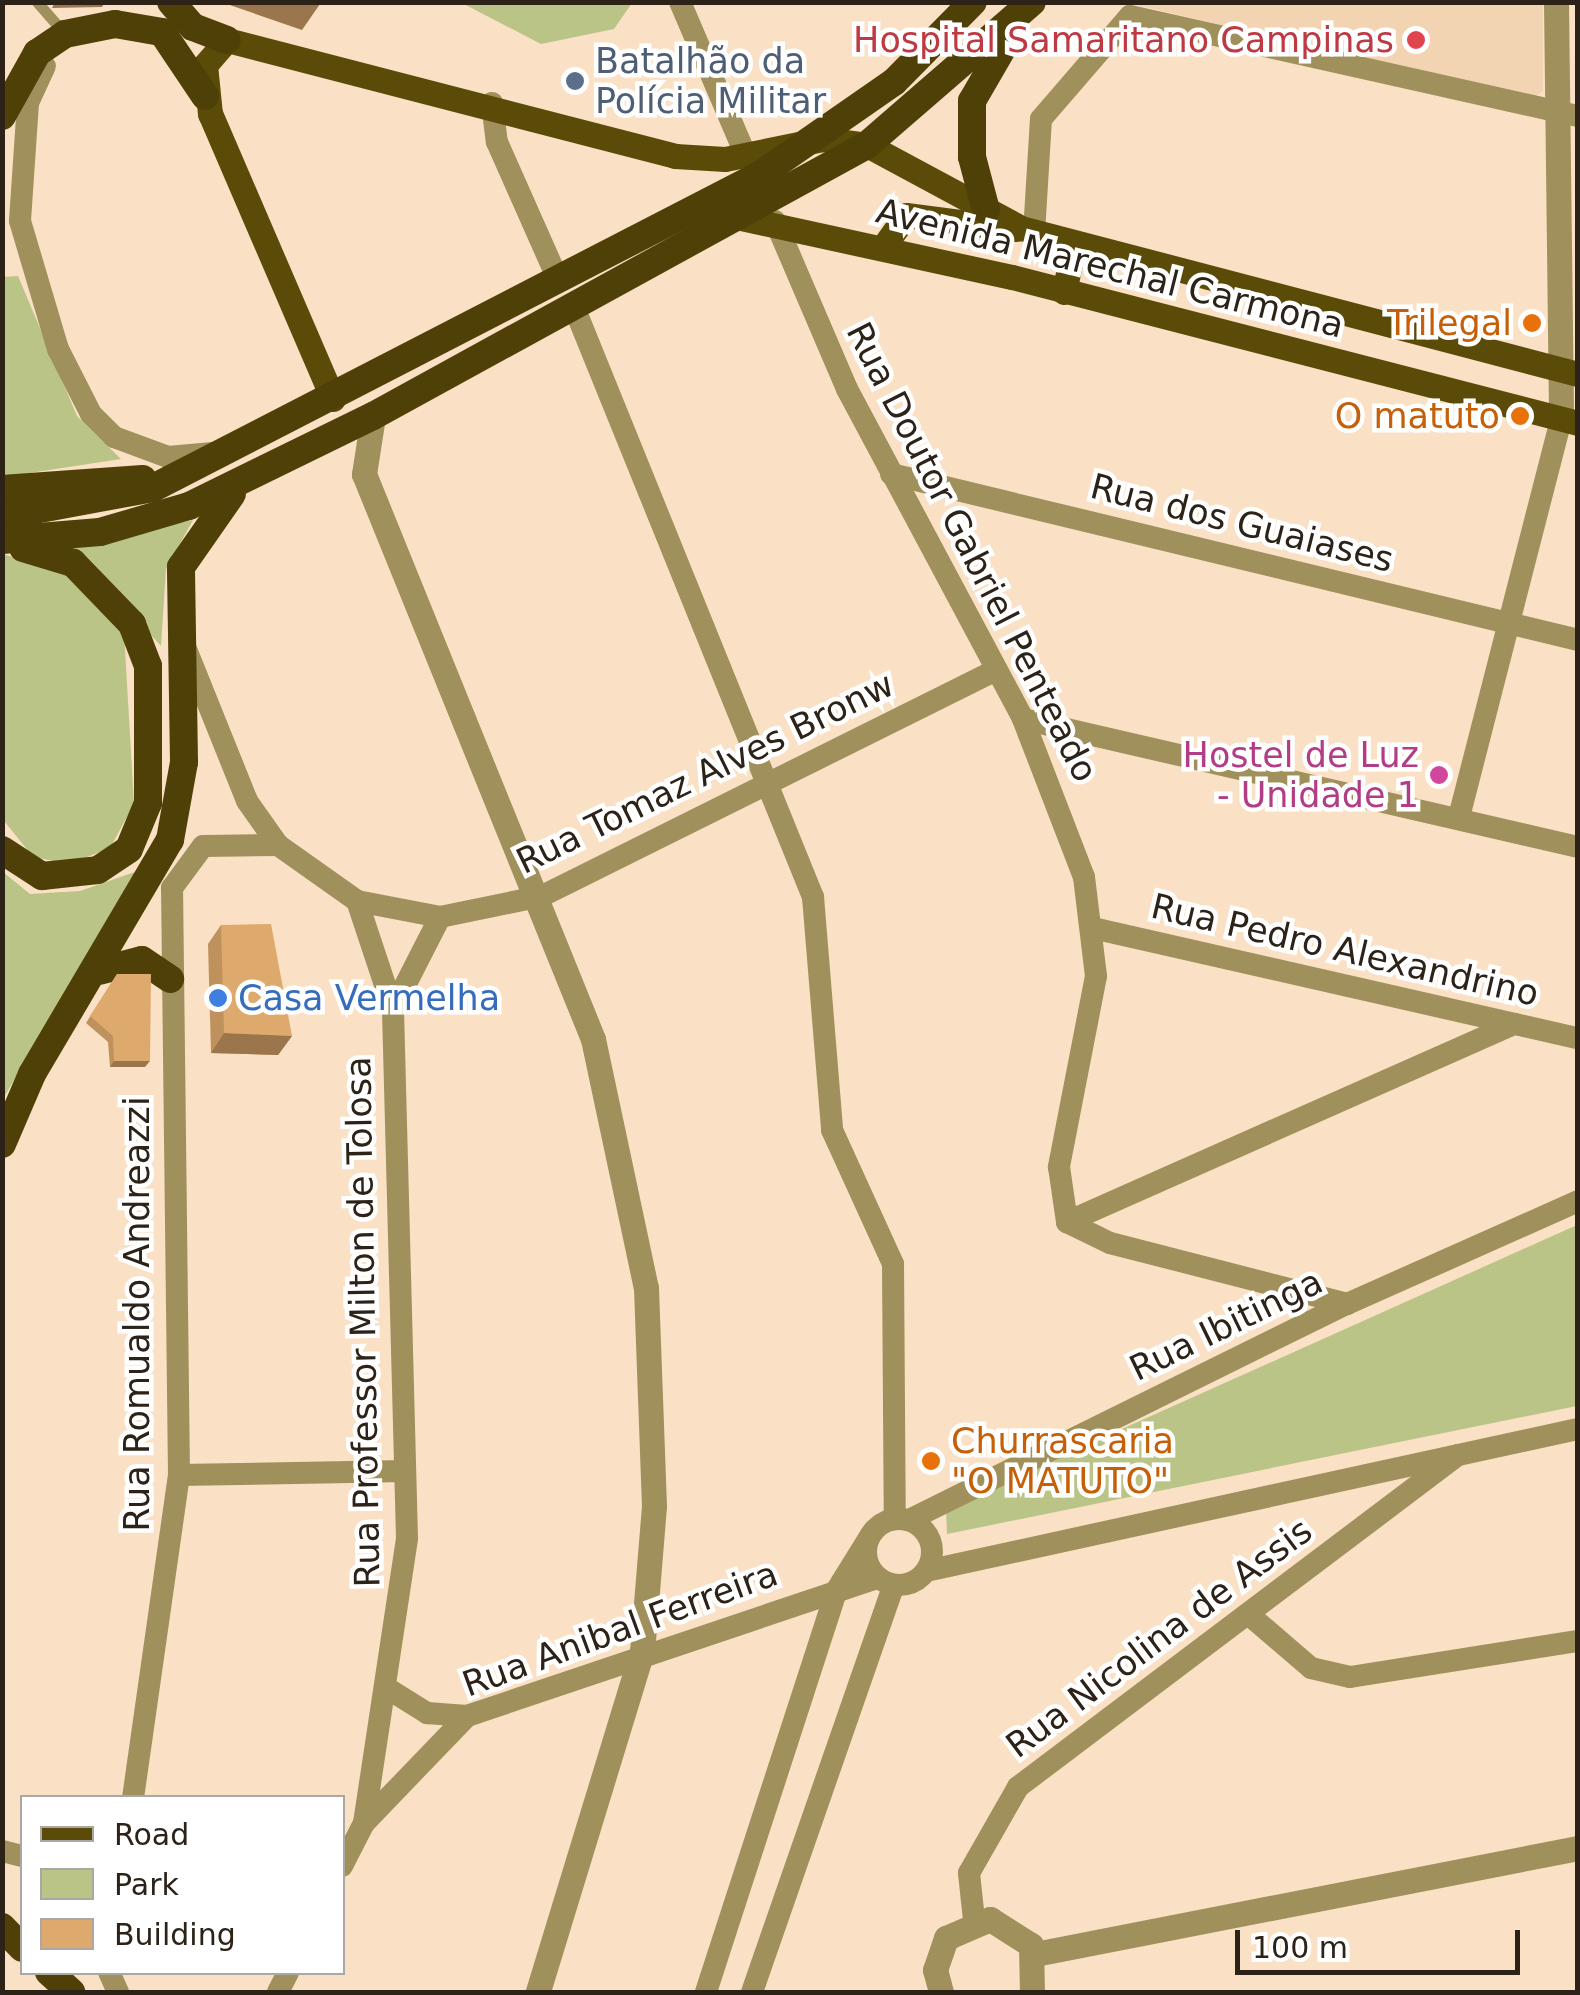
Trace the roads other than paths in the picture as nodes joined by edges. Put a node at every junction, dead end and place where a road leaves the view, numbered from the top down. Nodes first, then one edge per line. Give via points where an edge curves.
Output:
1 (37, 2) edge
2 (140, 2) edge
3 (171, 2) edge
4 (680, 2) edge
5 (973, 2) edge
6 (1035, 2) edge
7 (1556, 2) edge
8 (115, 24) junction
9 (66, 34) junction
10 (226, 40) junction
11 (205, 96) junction
12 (492, 102) junction
13 (2, 116) edge
14 (1567, 116) edge
15 (823, 139) junction
16 (867, 145) junction
17 (746, 154) junction
18 (986, 210) junction
19 (741, 218) junction
20 (774, 220) junction
21 (1027, 231) junction
22 (1074, 245) junction
23 (883, 247) junction
24 (556, 275) junction
25 (1064, 292) junction
26 (574, 307) junction
27 (1571, 372) edge
28 (333, 399) junction
29 (373, 416) junction
30 (1569, 421) edge
31 (227, 452) junction
32 (189, 472) junction
33 (891, 474) junction
34 (250, 479) junction
35 (2, 489) edge
36 (2, 516) edge
37 (2, 542) edge
38 (176, 624) junction
39 (1512, 625) junction
40 (1578, 640) edge
41 (996, 670) junction
42 (1023, 718) junction
43 (770, 782) junction
44 (1460, 817) junction
45 (278, 845) junction
46 (1578, 846) edge
47 (2, 850) edge
48 (542, 896) junction
49 (357, 902) junction
50 (440, 917) junction
51 (1098, 930) junction
52 (99, 972) junction
53 (170, 978) junction
54 (393, 1008) junction
55 (1514, 1024) junction
56 (1578, 1038) edge
57 (2, 1144) edge
58 (1578, 1201) edge
59 (1068, 1222) junction
60 (1347, 1304) junction
61 (1578, 1429) edge
62 (1458, 1455) junction
63 (405, 1471) junction
64 (1381, 1472) junction
65 (179, 1474) junction
66 (1398, 1503) junction
67 (902, 1520) junction
68 (869, 1538) junction
69 (926, 1571) junction
70 (886, 1581) junction
71 (836, 1591) junction
72 (1248, 1614) junction
73 (1578, 1640) edge
74 (642, 1651) junction
75 (390, 1690) junction
76 (468, 1716) junction
77 (133, 1795) edge
78 (364, 1823) junction
79 (1578, 1848) edge
80 (345, 1860) edge
81 (974, 1920) junction
82 (2, 1927) edge
83 (20, 1946) edge
84 (1035, 1954) junction
85 (538, 1992) edge
86 (706, 1992) edge
87 (752, 1992) edge
88 (942, 1992) edge
89 (1032, 1992) edge

1 - 9 lane
2 - 8 highway
3 - 10 highway via 193,27
4 - 17 street
5 - 15 highway
6 - 16 highway
6 - 18 highway via 972,102 972,157
7 - 14 street
8 - 9 highway
8 - 11 highway via 162,32
9 - 13 highway via 32,59
9 - 31 street via 34,84 23,135 20,221 39,302 76,388 114,437 168,457
10 - 11 main road via 208,56
10 - 12 main road, Avenida Marechal Carmona
11 - 28 main road
12 - 17 main road, Avenida Marechal Carmona via 675,156
12 - 24 street via 498,142
14 - 21 street via 1130,16 1041,119
14 - 27 street
15 - 16 main road, Avenida Marechal Carmona
15 - 17 main road, Avenida Marechal Carmona
15 - 24 highway
16 - 18 main road, Avenida Marechal Carmona
16 - 19 highway
18 - 21 main road, Avenida Marechal Carmona
19 - 20 main road, Avenida Marechal Carmona
19 - 26 highway
20 - 23 main road, Avenida Marechal Carmona
20 - 33 street, Rua Doutor Gabriel Penteado
21 - 22 main road, Avenida Marechal Carmona
21 - 23 main road via 906,215
22 - 25 main road
22 - 27 main road, Avenida Marechal Carmona
23 - 25 main road, Avenida Marechal Carmona
24 - 28 highway
25 - 30 main road, Avenida Marechal Carmona
26 - 29 highway
26 - 43 street
27 - 30 street
28 - 31 highway
29 - 34 highway
29 - 48 street via 364,474
30 - 39 street
31 - 32 highway
32 - 35 highway
32 - 36 highway via 103,504
33 - 39 street, Rua dos Guaiases
33 - 41 street, Rua Doutor Gabriel Penteado
34 - 37 highway via 100,532
34 - 38 highway via 191,542
37 - 47 highway via 73,563 132,624 148,666 152,734 144,821 113,862 60,878
38 - 45 street via 219,740
38 - 52 highway via 180,798 170,840
39 - 40 street, Rua dos Guaiases
39 - 44 street
41 - 42 street, Rua Doutor Gabriel Penteado
41 - 43 street, Rua Tomaz Alves Bronw
42 - 44 street
42 - 51 street, Rua Doutor Gabriel Penteado
43 - 48 street, Rua Tomaz Alves Bronw
43 - 67 street via 819,927 832,1130 893,1264
44 - 46 street
45 - 49 street, Rua Tomaz Alves Bronw
45 - 53 street, Rua Romualdo Andreazzi via 203,846 172,888
48 - 50 street, Rua Tomaz Alves Bronw
48 - 74 street via 618,1130 646,1288 654,1448
49 - 50 street, Rua Tomaz Alves Bronw
49 - 54 street, Rua Professor Milton de Tolosa
50 - 54 street, Rua Professor Milton de Tolosa
51 - 55 street, Rua Pedro Alexandrino
51 - 59 street, Rua Doutor Gabriel Penteado via 1094,1013 1059,1167
52 - 53 highway via 142,960
52 - 57 highway via 32,1074
53 - 65 street, Rua Romualdo Andreazzi
54 - 63 street, Rua Professor Milton de Tolosa
55 - 56 street, Rua Pedro Alexandrino
55 - 59 street
58 - 60 street, Rua Ibitinga
59 - 60 street via 1110,1243
60 - 67 street, Rua Ibitinga
61 - 62 street, Rua Anibal Ferreira
62 - 64 street, Rua Anibal Ferreira
62 - 66 street, Rua Nicolina de Assis
63 - 65 street
63 - 75 street, Rua Professor Milton de Tolosa
64 - 66 street
64 - 69 street, Rua Anibal Ferreira
65 - 77 street, Rua Romualdo Andreazzi
66 - 72 street, Rua Nicolina de Assis
67 - 68 street
67 - 69 street via 931,1542
68 - 70 street via 867,1560
68 - 71 street
69 - 70 street, Rua Anibal Ferreira
70 - 71 street, Rua Anibal Ferreira
70 - 87 street
71 - 74 street, Rua Anibal Ferreira
71 - 86 street
72 - 73 street via 1311,1668 1350,1678
72 - 81 street, Rua Nicolina de Assis via 1018,1787 968,1873
74 - 76 street, Rua Anibal Ferreira
74 - 85 street
75 - 76 street via 426,1713
75 - 78 street, Rua Professor Milton de Tolosa
76 - 78 street, Rua Anibal Ferreira
78 - 80 street, Rua Professor Milton de Tolosa
79 - 84 street
81 - 84 street via 1007,1923
81 - 88 street via 938,1953
82 - 83 highway
84 - 89 street

